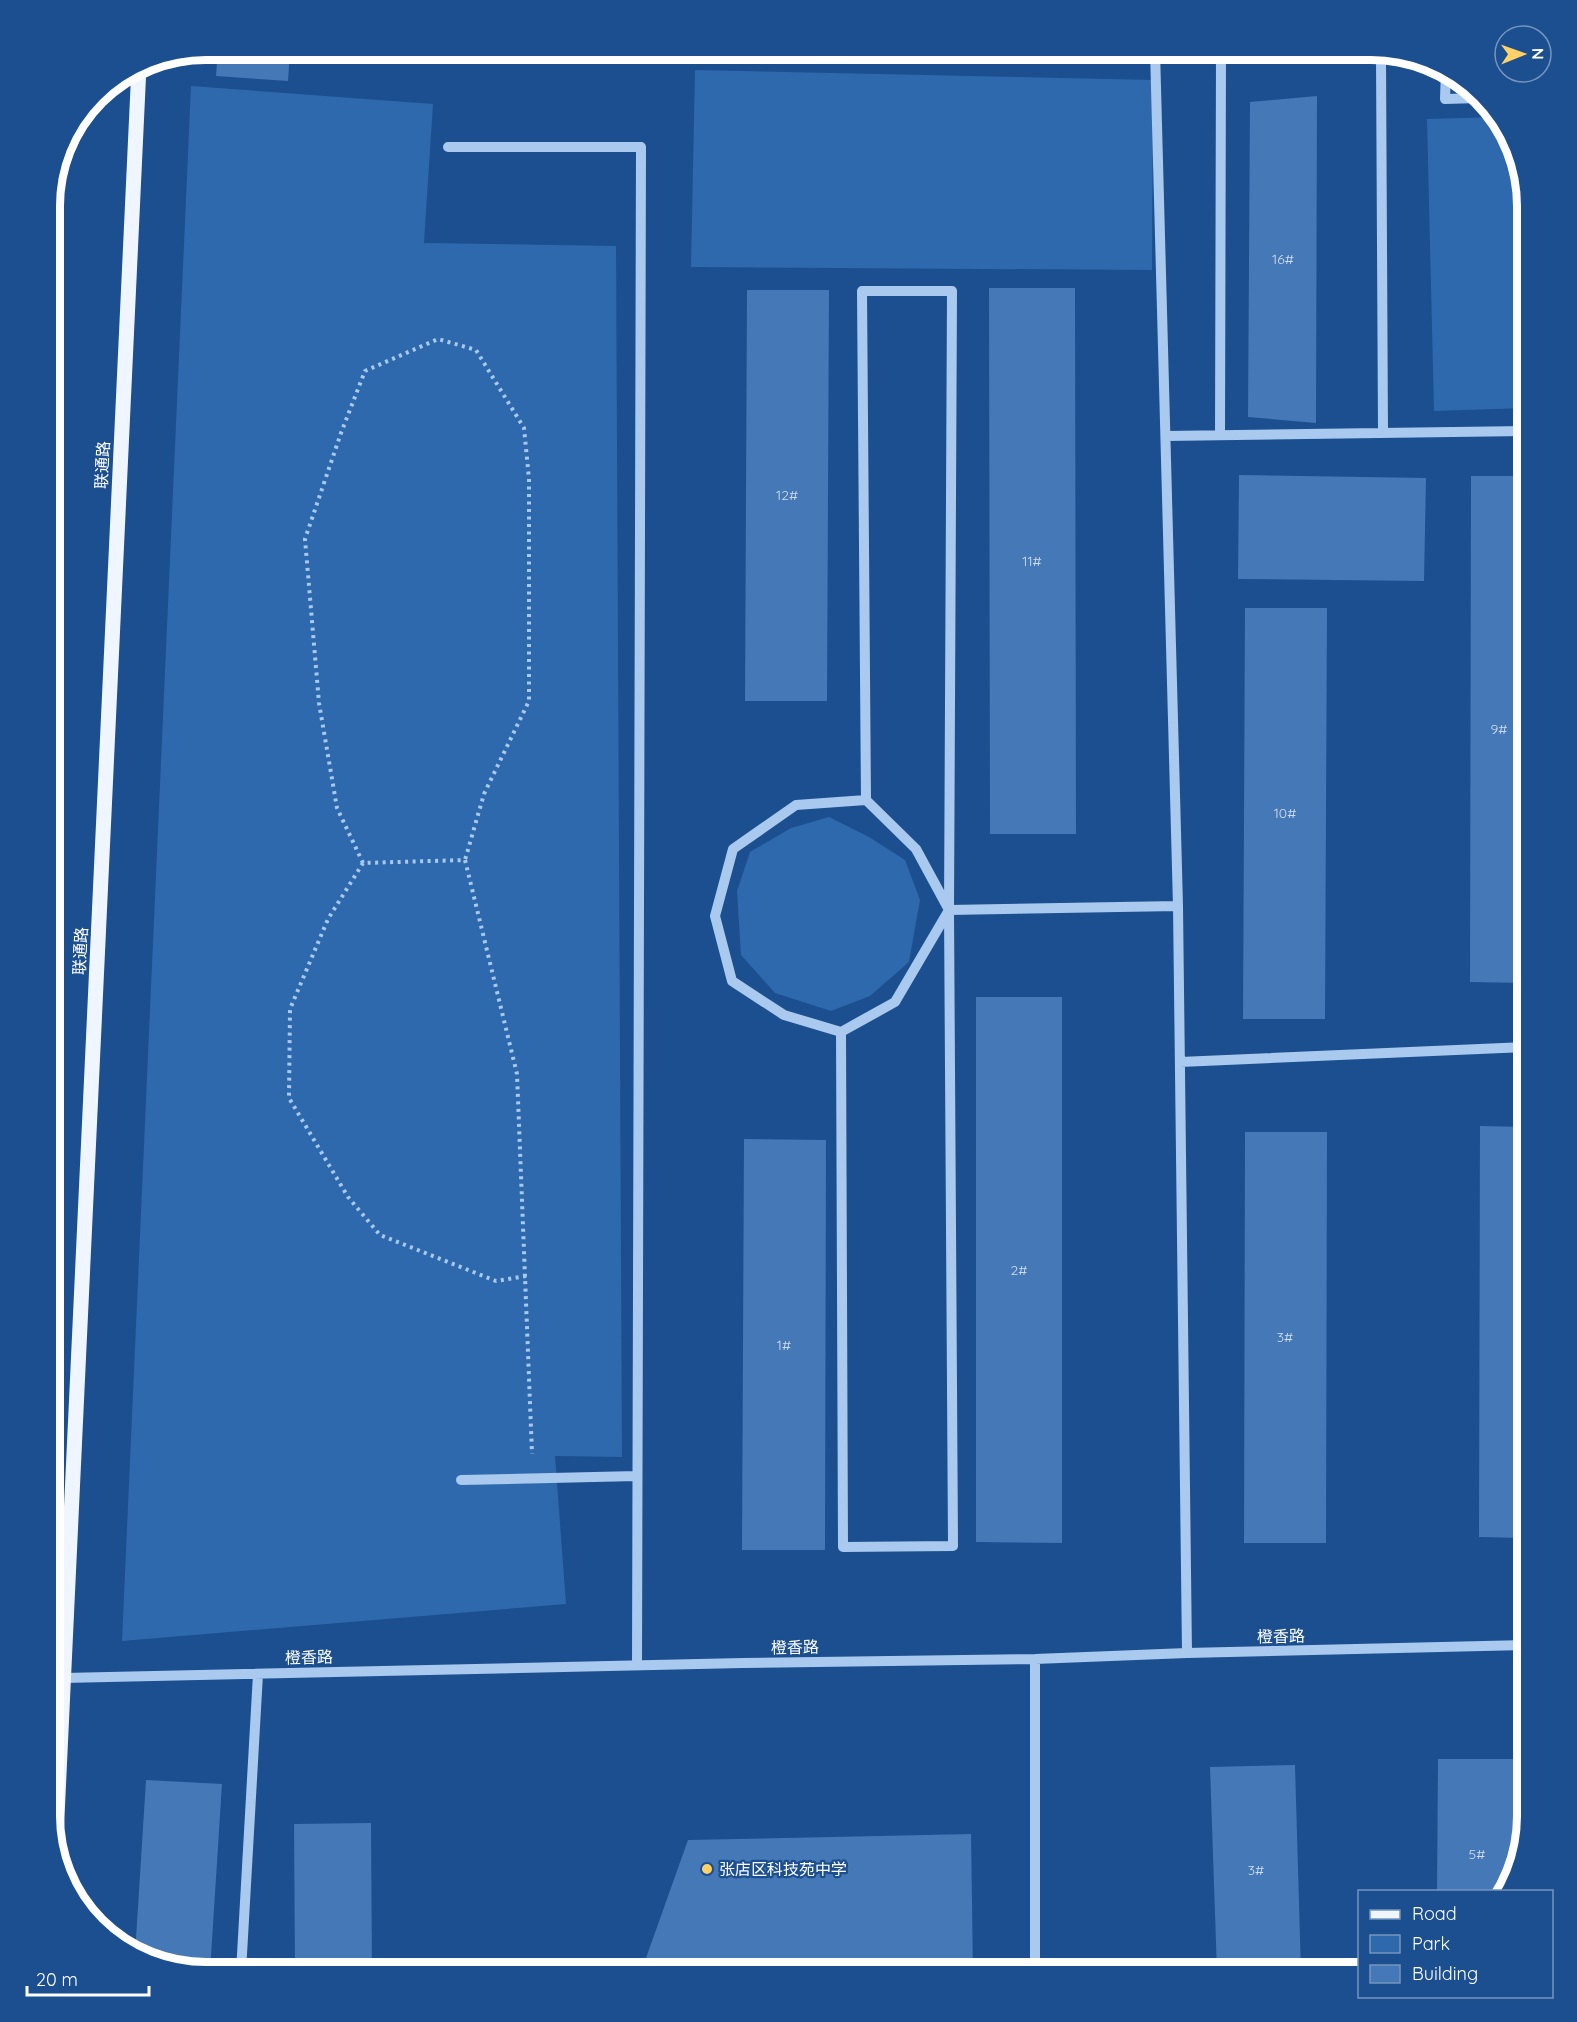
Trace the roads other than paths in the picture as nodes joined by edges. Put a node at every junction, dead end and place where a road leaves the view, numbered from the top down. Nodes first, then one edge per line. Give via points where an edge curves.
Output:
1 (1155, 60) edge
2 (1221, 60) edge
3 (1381, 60) edge
4 (138, 77) edge
5 (1446, 81) edge
6 (1469, 98) edge
7 (448, 147) dead end
8 (1517, 431) edge
9 (1383, 433) junction
10 (1220, 435) junction
11 (1166, 436) junction
12 (866, 800) junction
13 (1178, 906) junction
14 (949, 910) junction
15 (841, 1032) junction
16 (1517, 1047) edge
17 (1180, 1062) junction
18 (637, 1476) junction
19 (461, 1480) dead end
20 (1517, 1645) edge
21 (1187, 1653) junction
22 (1035, 1659) junction
23 (637, 1665) junction
24 (258, 1674) junction
25 (63, 1678) junction
26 (60, 1747) edge
27 (242, 1962) edge
28 (1035, 1962) edge

1 - 11 street
2 - 10 street
3 - 9 street
4 - 25 main road, 联通路
5 - 6 street via 1445,99
7 - 18 street via 641,147
8 - 9 street
9 - 10 street
10 - 11 street
11 - 13 street
12 - 14 street via 916,849
12 - 14 street via 862,291 952,291
12 - 15 street via 796,805 733,849 715,916 732,981 784,1015
13 - 14 street
13 - 17 street
14 - 15 street via 895,1002
14 - 15 street via 953,1546 843,1547
16 - 17 street
17 - 21 street
18 - 19 street
18 - 23 street
20 - 21 street, 橙香路
21 - 22 street, 橙香路
22 - 23 street, 橙香路
22 - 28 street
23 - 24 street, 橙香路
24 - 25 street, 橙香路
24 - 27 street
25 - 26 main road, 联通路

